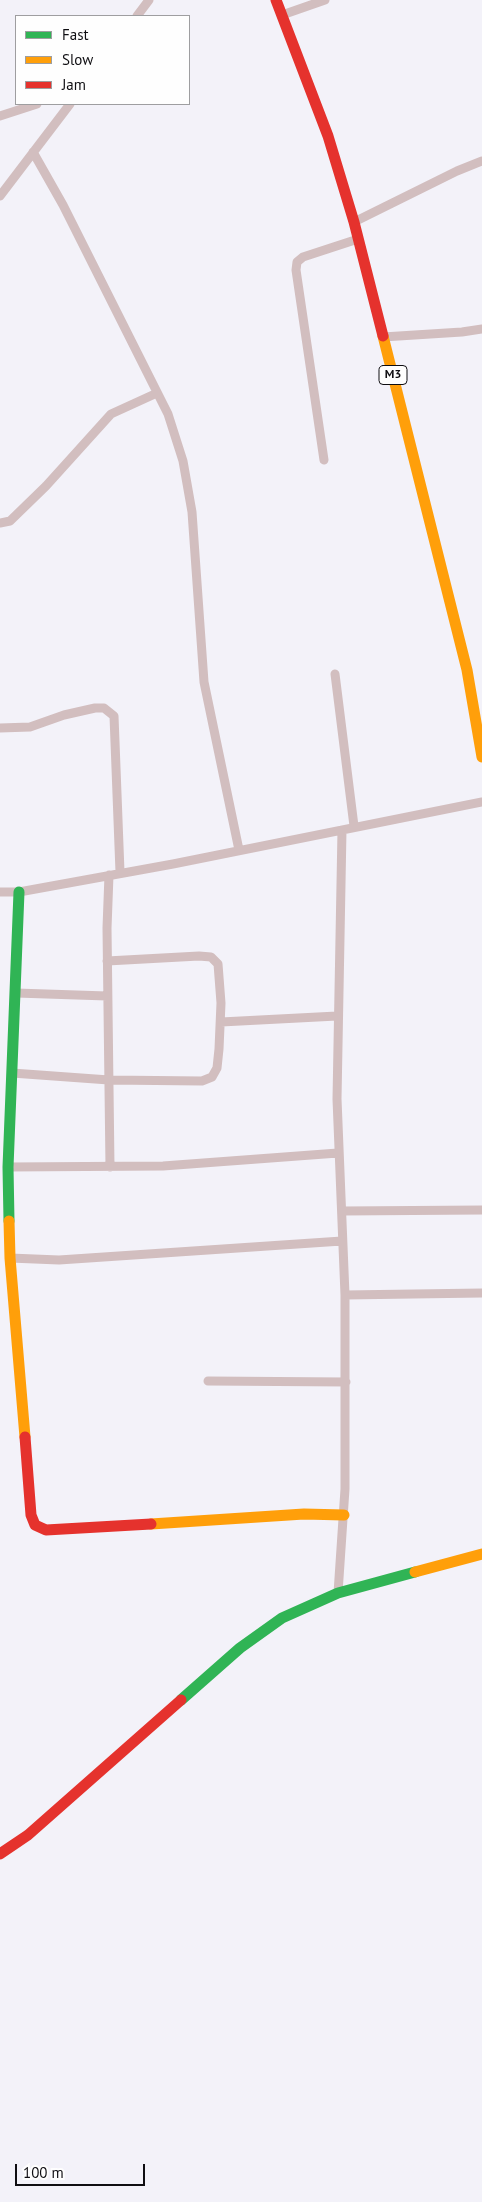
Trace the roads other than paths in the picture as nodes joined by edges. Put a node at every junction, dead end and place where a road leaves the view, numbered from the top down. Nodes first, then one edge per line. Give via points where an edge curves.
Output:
1 (149, 0) edge
2 (276, 0) edge
3 (325, 0) edge
4 (138, 15) edge
5 (282, 16) junction
6 (34, 105) edge
7 (69, 105) edge
8 (0, 116) edge
9 (34, 152) junction
10 (482, 161) edge
11 (0, 196) edge
12 (354, 222) junction
13 (358, 239) junction
14 (482, 329) edge
15 (383, 337) junction
16 (158, 394) junction
17 (324, 460) dead end
18 (0, 523) edge
19 (335, 674) dead end
20 (0, 728) edge
21 (482, 757) edge
22 (482, 802) edge
23 (354, 826) junction
24 (342, 830) junction
25 (239, 850) junction
26 (120, 872) junction
27 (109, 875) junction
28 (0, 892) edge
29 (19, 892) junction
30 (107, 961) junction
31 (16, 993) junction
32 (107, 996) junction
33 (337, 1016) junction
34 (221, 1022) junction
35 (12, 1073) junction
36 (109, 1080) junction
37 (338, 1153) junction
38 (8, 1167) junction
39 (110, 1167) junction
40 (482, 1210) edge
41 (343, 1211) junction
42 (342, 1240) junction
43 (10, 1258) junction
44 (482, 1293) edge
45 (345, 1296) junction
46 (208, 1381) dead end
47 (346, 1382) junction
48 (344, 1515) junction
49 (482, 1554) edge
50 (338, 1593) junction
51 (0, 1854) edge

1 - 4 street
2 - 5 street, M3
3 - 5 street
5 - 12 street, M3 via 328,136
6 - 8 street
7 - 9 street
9 - 11 street
9 - 16 street
10 - 12 street via 457,170
12 - 13 street, M3
13 - 15 street, M3
13 - 17 street via 303,257 297,262
14 - 15 street
15 - 21 street, M3 via 462,652
16 - 18 street via 111,414 46,486 10,521
16 - 25 street via 183,461 192,512 204,682
19 - 23 street
20 - 26 street via 30,727 95,708 104,708 114,716
22 - 23 street
23 - 24 street
24 - 25 street
24 - 33 street
25 - 26 street
26 - 27 street
27 - 29 street
27 - 30 street
28 - 29 street
29 - 31 street
30 - 32 street
30 - 34 street via 211,957 218,964
31 - 32 street
31 - 35 street
32 - 36 street
33 - 34 street
33 - 37 street
34 - 36 street via 217,1068 212,1077 202,1081
35 - 36 street
35 - 38 street
36 - 39 street
37 - 39 street via 205,1164
37 - 41 street
38 - 39 street
38 - 43 street
40 - 41 street
41 - 42 street
42 - 43 street via 59,1260
42 - 45 street
43 - 48 street via 34,1525 46,1530 304,1514
44 - 45 street
45 - 47 street
46 - 47 street
47 - 48 street
48 - 50 street
49 - 50 street
50 - 51 street via 282,1618 261,1632 28,1835

